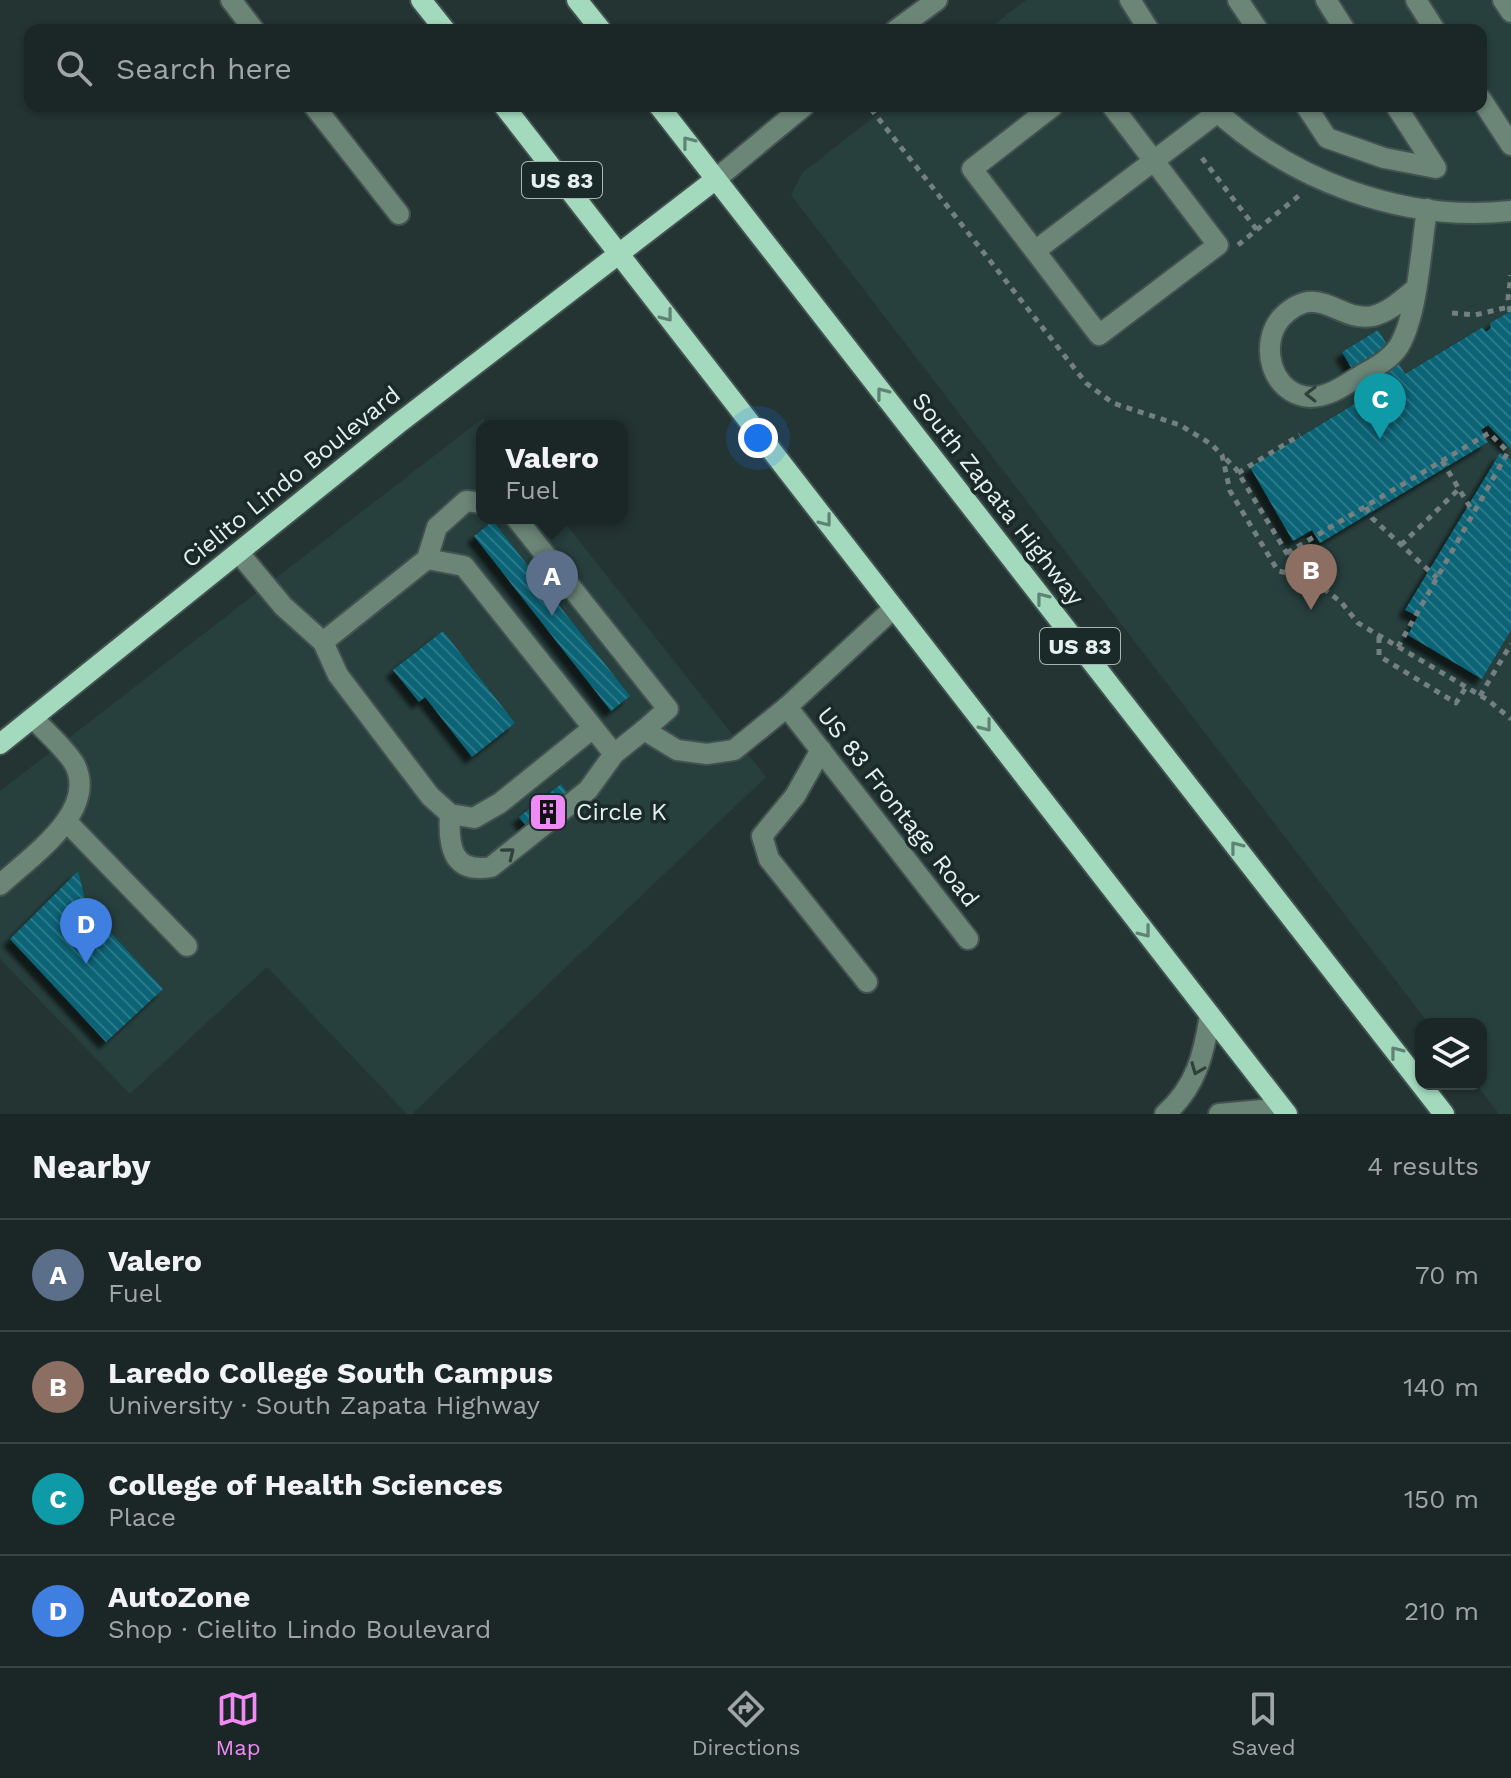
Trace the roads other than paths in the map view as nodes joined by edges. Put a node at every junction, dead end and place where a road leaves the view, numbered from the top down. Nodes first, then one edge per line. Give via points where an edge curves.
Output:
1 (231, 0) edge
2 (421, 0) edge
3 (577, 0) edge
4 (937, 0) edge
5 (1130, 0) edge
6 (1238, 0) edge
7 (1326, 0) edge
8 (1416, 0) edge
9 (1503, 0) edge
10 (1511, 12) edge
11 (249, 24) edge
12 (440, 24) edge
13 (596, 24) edge
14 (904, 24) edge
15 (1145, 24) edge
16 (1254, 24) edge
17 (1341, 24) edge
18 (1431, 24) edge
19 (1487, 108) edge
20 (319, 112) edge
21 (509, 112) edge
22 (664, 112) edge
23 (797, 112) edge
24 (1045, 112) edge
25 (1117, 112) edge
26 (1211, 112) edge
27 (1218, 112) edge
28 (1310, 112) edge
29 (1400, 112) edge
30 (1511, 145) edge
31 (1154, 161) junction
32 (716, 179) junction
33 (1427, 209) junction
34 (1511, 211) edge
35 (399, 214) dead end
36 (1035, 251) junction
37 (619, 254) junction
38 (1414, 290) junction
39 (476, 502) edge
40 (521, 524) edge
41 (239, 553) junction
42 (427, 559) junction
43 (894, 608) junction
44 (323, 642) junction
45 (787, 707) junction
46 (33, 718) junction
47 (593, 728) junction
48 (644, 730) junction
49 (0, 744) edge
50 (821, 750) junction
51 (614, 754) junction
52 (450, 814) junction
53 (67, 822) junction
54 (0, 885) edge
55 (968, 939) dead end
56 (187, 946) dead end
57 (867, 982) dead end
58 (1210, 1015) junction
59 (1284, 1111) edge
60 (1165, 1114) edge
61 (1219, 1114) edge
62 (1444, 1114) edge

1 - 11 street
2 - 12 main road
3 - 13 main road
4 - 14 street
5 - 15 street
6 - 16 street
7 - 17 street
8 - 18 street
9 - 10 street
19 - 30 street
20 - 35 street
21 - 37 main road, US 83
32 -> 22 main road, South Zapata Highway / US 83
23 - 32 street
24 - 36 street via 972,169
25 - 31 street
26 - 31 street
27 - 33 street via 1306,172 1369,197
28 - 29 street via 1327,138 1384,158 1436,168
31 - 36 street
31 - 36 street via 1218,245 1159,290 1099,335
32 - 37 main road, Cielito Lindo Boulevard
62 -> 32 main road, South Zapata Highway / US 83
33 - 34 street
33 - 38 street
37 - 41 main road, Cielito Lindo Boulevard
37 -> 43 main road, US 83
38 -> 38 street via 1397,349 1382,364 1331,393 1296,393 1272,367 1269,340 1284,315 1298,306 1325,302 1361,317 1390,309
39 - 42 street via 466,501 437,527
40 - 48 street via 668,709
41 - 44 street via 283,606
41 - 46 main road, Cielito Lindo Boulevard
42 - 44 street
42 - 47 street via 464,566
43 - 45 street
43 -> 58 main road, US 83
44 - 52 street via 338,675 430,796
45 - 48 street via 734,750 677,750
45 - 50 street, US 83 Frontage Road
46 - 49 main road, Cielito Lindo Boulevard
46 - 53 street via 75,764 80,784
47 - 51 street
47 - 52 street via 500,803 474,818
48 - 51 street
50 - 55 street, US 83 Frontage Road
50 - 57 street via 795,796 762,836 769,859
52 -> 51 street via 448,839 454,854 463,865 491,867 588,790
53 - 54 street
53 - 56 street
58 - 59 main road, US 83
58 -> 60 street via 1199,1069
59 - 61 street

